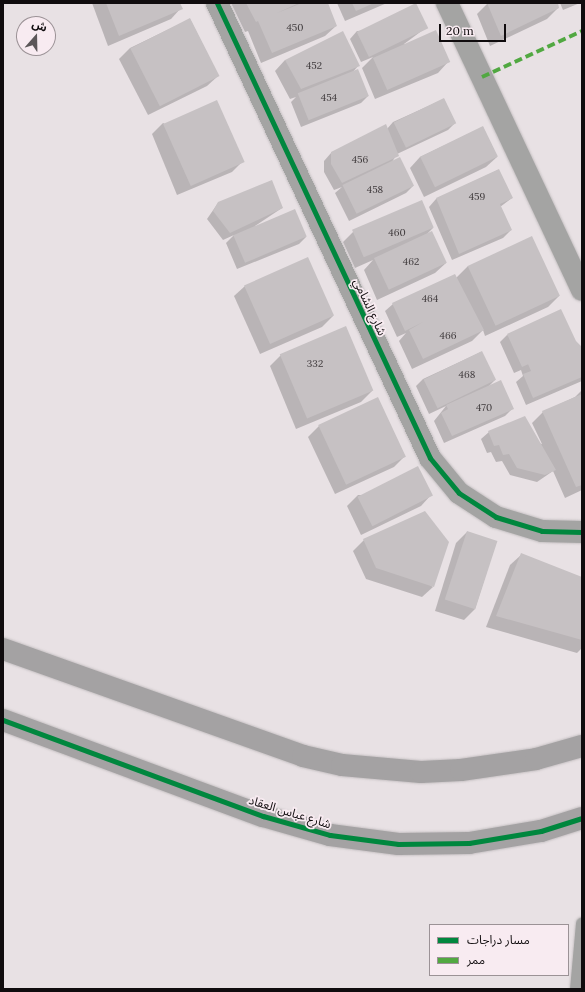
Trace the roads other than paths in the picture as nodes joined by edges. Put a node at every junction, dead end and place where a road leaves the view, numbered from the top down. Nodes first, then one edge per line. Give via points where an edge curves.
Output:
1 (218, 3) edge
2 (447, 3) edge
3 (582, 290) edge
4 (582, 532) edge
5 (3, 649) edge
6 (3, 720) edge
7 (582, 746) edge
8 (582, 818) edge
9 (582, 923) edge
10 (576, 989) edge

1 - 4 street, شارع الشامي via 430,458 459,493 496,517 542,531
2 - 3 street
5 - 7 street via 302,756 342,765 421,772 461,770 536,759
6 - 8 street, شارع عباس العقاد via 263,816 337,836 398,844 469,843 541,831
9 - 10 lane

